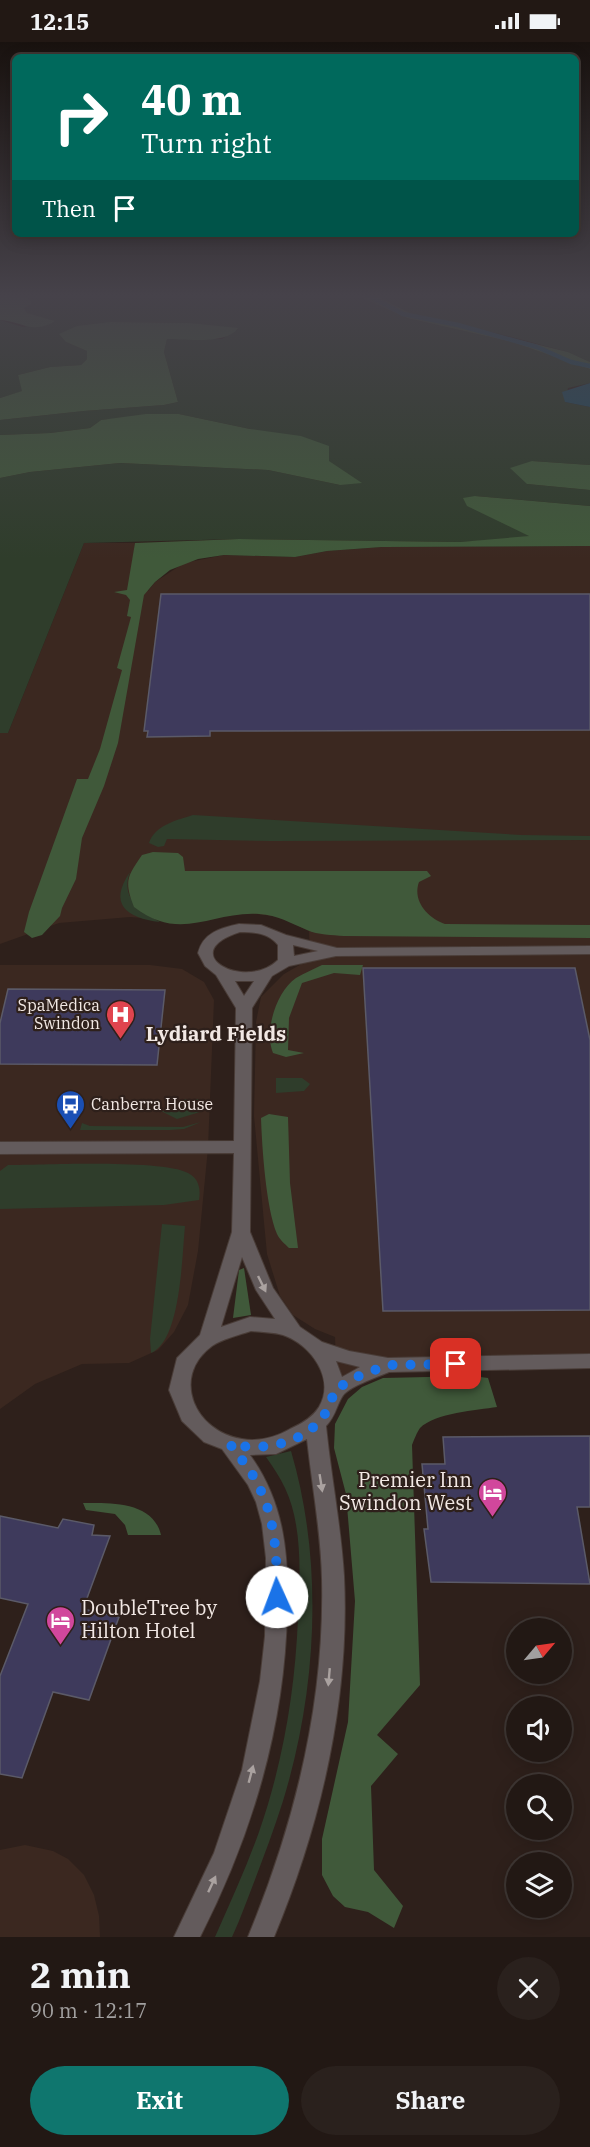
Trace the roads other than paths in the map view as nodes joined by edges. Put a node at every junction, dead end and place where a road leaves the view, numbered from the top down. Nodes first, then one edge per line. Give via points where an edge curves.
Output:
1 (281, 938) junction
2 (590, 950) edge
3 (336, 952) junction
4 (284, 963) junction
5 (223, 974) junction
6 (266, 974) junction
7 (244, 1008) junction
8 (0, 1148) edge
9 (241, 1148) junction
10 (241, 1232) junction
11 (293, 1331) junction
12 (208, 1338) junction
13 (319, 1348) junction
14 (590, 1361) edge
15 (388, 1365) junction
16 (334, 1390) junction
17 (316, 1425) junction
18 (230, 1444) junction
19 (187, 1937) edge
20 (261, 1937) edge

1 - 3 street
1 - 4 street via 288,954
1 - 5 street via 248,928 214,936 204,952 212,968
2 - 3 street
3 - 4 street
4 - 6 street
5 - 6 street
5 - 7 street
6 - 7 street
7 - 9 street
8 - 9 street
9 - 10 street
10 -> 11 street via 265,1290
10 - 12 street
11 - 12 street via 250,1324
11 - 13 street
12 - 18 street via 192,1351 182,1368 178,1386 181,1403 203,1432
13 - 15 street
13 - 16 street via 333,1372
14 - 15 street
15 - 16 street
16 - 17 street via 326,1413
17 - 18 street via 283,1444 262,1448
17 -> 20 street via 333,1578 326,1710 297,1835
19 -> 18 street via 222,1864 250,1776 268,1702 277,1634 274,1537 266,1503 250,1471

